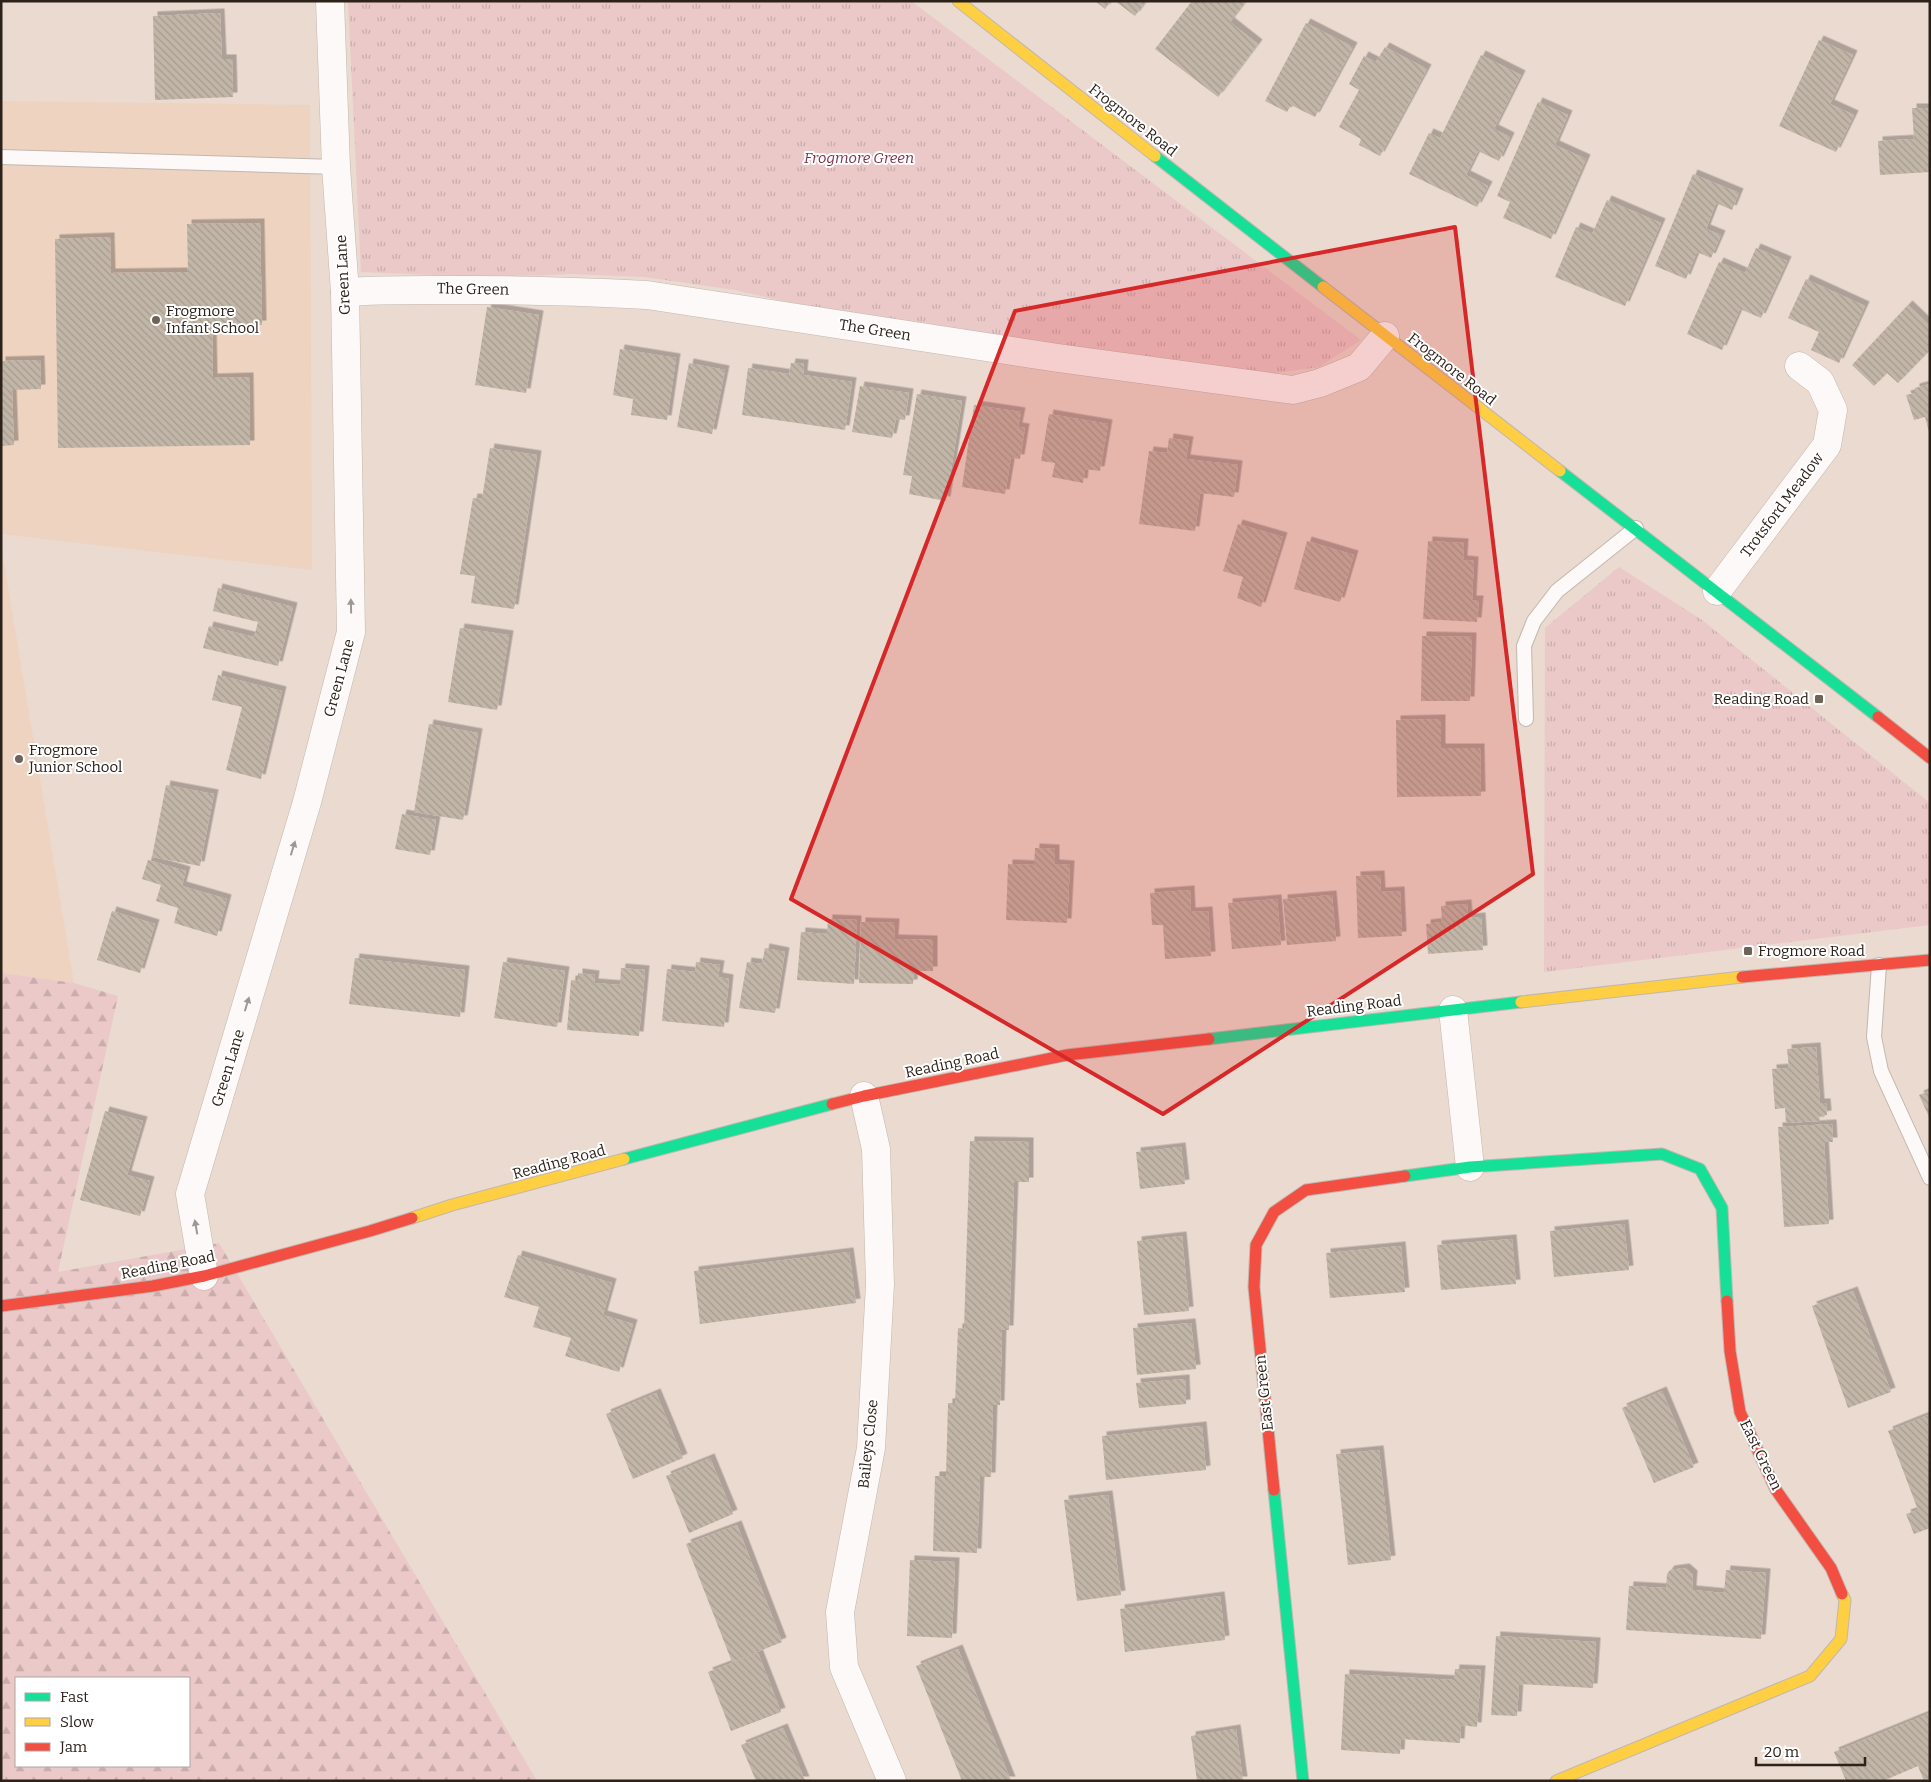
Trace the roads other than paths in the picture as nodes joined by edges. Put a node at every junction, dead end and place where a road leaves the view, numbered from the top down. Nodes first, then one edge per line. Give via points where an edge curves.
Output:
1 (330, 1) edge
2 (958, 1) edge
3 (1, 157) edge
4 (336, 166) junction
5 (344, 292) junction
6 (1385, 336) junction
7 (1799, 366) dead end
8 (1636, 528) junction
9 (1717, 591) junction
10 (1526, 719) dead end
11 (1930, 758) edge
12 (1930, 960) edge
13 (1879, 965) junction
14 (1453, 1010) junction
15 (864, 1096) junction
16 (1470, 1167) junction
17 (1930, 1178) edge
18 (204, 1276) junction
19 (1, 1306) edge
20 (892, 1781) edge
21 (1303, 1781) edge
22 (1556, 1781) edge

1 - 4 street, Green Lane
2 - 6 street, Frogmore Road
3 - 4 lane
4 - 5 street, Green Lane
5 - 6 street, The Green via 434,288 647,295 1058,358 1293,390 1359,367
18 -> 5 street, Green Lane via 190,1194 307,802 351,632
6 - 8 street, Frogmore Road
7 - 9 street, Trotsford Meadow via 1820,382 1833,410 1827,445
8 - 9 street, Frogmore Road
8 - 10 lane via 1557,591 1534,621 1524,646
9 - 11 street, Frogmore Road
12 - 13 street, Reading Road
13 - 14 street, Reading Road
13 - 17 lane via 1874,1036 1881,1071
14 - 15 street, Reading Road via 1067,1055
14 - 16 street
15 - 18 street, Reading Road via 452,1205
15 - 20 street, Baileys Close via 876,1149 880,1284 871,1448 840,1612 844,1667
16 - 21 street, East Green via 1306,1190 1274,1212 1256,1245 1254,1287
16 - 22 street, East Green via 1662,1154 1700,1169 1722,1208 1730,1351 1740,1412 1776,1490 1831,1568 1845,1600 1841,1639 1810,1676
18 - 19 street, Reading Road

